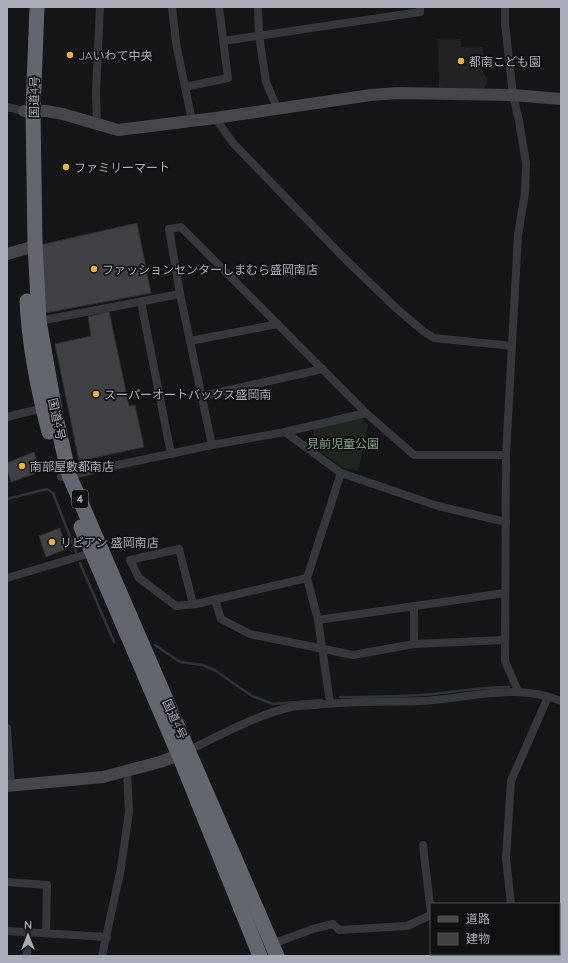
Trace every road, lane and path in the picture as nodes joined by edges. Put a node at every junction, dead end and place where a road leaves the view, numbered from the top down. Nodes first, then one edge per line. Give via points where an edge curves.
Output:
1 (27, 7) edge
2 (37, 7) edge
3 (100, 7) edge
4 (172, 7) edge
5 (219, 7) edge
6 (258, 7) edge
7 (420, 7) edge
8 (505, 7) edge
9 (259, 35) junction
10 (223, 41) junction
11 (185, 87) junction
12 (513, 94) junction
13 (561, 99) edge
14 (7, 107) edge
15 (277, 108) junction
16 (29, 111) junction
17 (215, 118) junction
18 (192, 121) junction
19 (97, 125) junction
20 (30, 248) junction
21 (7, 254) edge
22 (180, 294) junction
23 (141, 302) junction
24 (38, 321) junction
25 (278, 324) junction
26 (190, 341) junction
27 (512, 346) junction
28 (323, 369) junction
29 (202, 396) junction
30 (43, 408) junction
31 (366, 413) junction
32 (7, 417) edge
33 (285, 432) junction
34 (212, 445) junction
35 (171, 454) junction
36 (506, 455) junction
37 (341, 473) junction
38 (65, 476) junction
39 (506, 522) junction
40 (91, 553) junction
41 (7, 578) edge
42 (307, 578) junction
43 (505, 592) junction
44 (215, 600) junction
45 (193, 604) junction
46 (414, 606) junction
47 (318, 620) junction
48 (505, 640) junction
49 (414, 644) junction
50 (322, 649) junction
51 (518, 691) junction
52 (548, 697) junction
53 (561, 701) edge
54 (330, 703) junction
55 (7, 729) edge
56 (184, 752) junction
57 (127, 771) junction
58 (9, 786) edge
59 (423, 845) dead end
60 (7, 882) edge
61 (511, 903) edge
62 (430, 906) edge
63 (430, 915) edge
64 (7, 931) edge
65 (28, 932) junction
66 (46, 933) junction
67 (107, 937) junction
68 (275, 950) edge
69 (27, 956) edge
70 (102, 956) edge
71 (260, 956) edge

1 - 16 highway, 国道4号 / 4
2 - 16 highway, 国道4号 / 4
3 - 19 street
4 - 11 street
5 - 10 street
6 - 9 street
7 - 9 street via 420,12
8 - 12 street
9 - 10 street
9 - 15 street via 266,82
10 - 11 street via 228,78
11 - 18 street
12 - 13 street
12 - 15 street via 371,95
12 - 27 street via 526,163 525,193 518,235
14 - 16 street
15 - 17 street
16 - 19 street via 63,114
16 - 20 highway, 国道4号 / 4
17 - 18 street
17 - 27 street via 233,143 344,258 423,331 434,338
18 - 19 street via 118,130
20 - 21 street
20 - 24 highway, 国道4号 / 4
20 - 30 highway, 国道4号 / 4 via 28,324
22 - 23 street
22 - 25 street via 169,229 181,227
22 - 26 street
23 - 24 street
23 - 35 street
24 - 38 highway, 国道4号 / 4
25 - 26 street
25 - 28 street
26 - 29 street
27 - 36 street
28 - 29 street
28 - 31 street
29 - 34 street
30 - 32 street
30 - 38 highway, 国道4号 / 4
31 - 33 street
31 - 36 street via 414,455
33 - 34 street
33 - 37 street
34 - 35 street
35 - 38 street
36 - 39 street
37 - 39 street via 438,506
37 - 42 street
38 - 40 highway, 国道4号 / 4
38 - 56 highway, 国道4号 / 4
39 - 43 street
40 - 41 street
40 - 56 highway, 国道4号 / 4
42 - 44 street
42 - 47 street
43 - 46 street
43 - 48 street
44 - 45 street
44 - 50 street via 221,618 250,634
45 - 45 street via 176,606 139,578 130,560 180,549
46 - 47 street
46 - 49 street
47 - 50 street
48 - 49 street
48 - 51 street via 505,661
49 - 50 street via 353,655
50 - 54 street
51 - 52 street
51 - 54 street via 423,701
52 - 53 street
52 - 61 street via 511,781 506,858
54 - 56 street via 272,712
55 - 58 street
56 - 57 street
56 - 68 highway, 国道4号 / 4
56 - 71 highway, 国道4号 / 4
57 - 58 street via 103,777
57 - 67 street via 129,812
59 - 62 street
60 - 66 street via 47,885
63 - 68 street via 407,926 338,930 333,924 313,929
64 - 65 street
65 - 66 street
65 - 69 street
66 - 67 street
67 - 70 street

